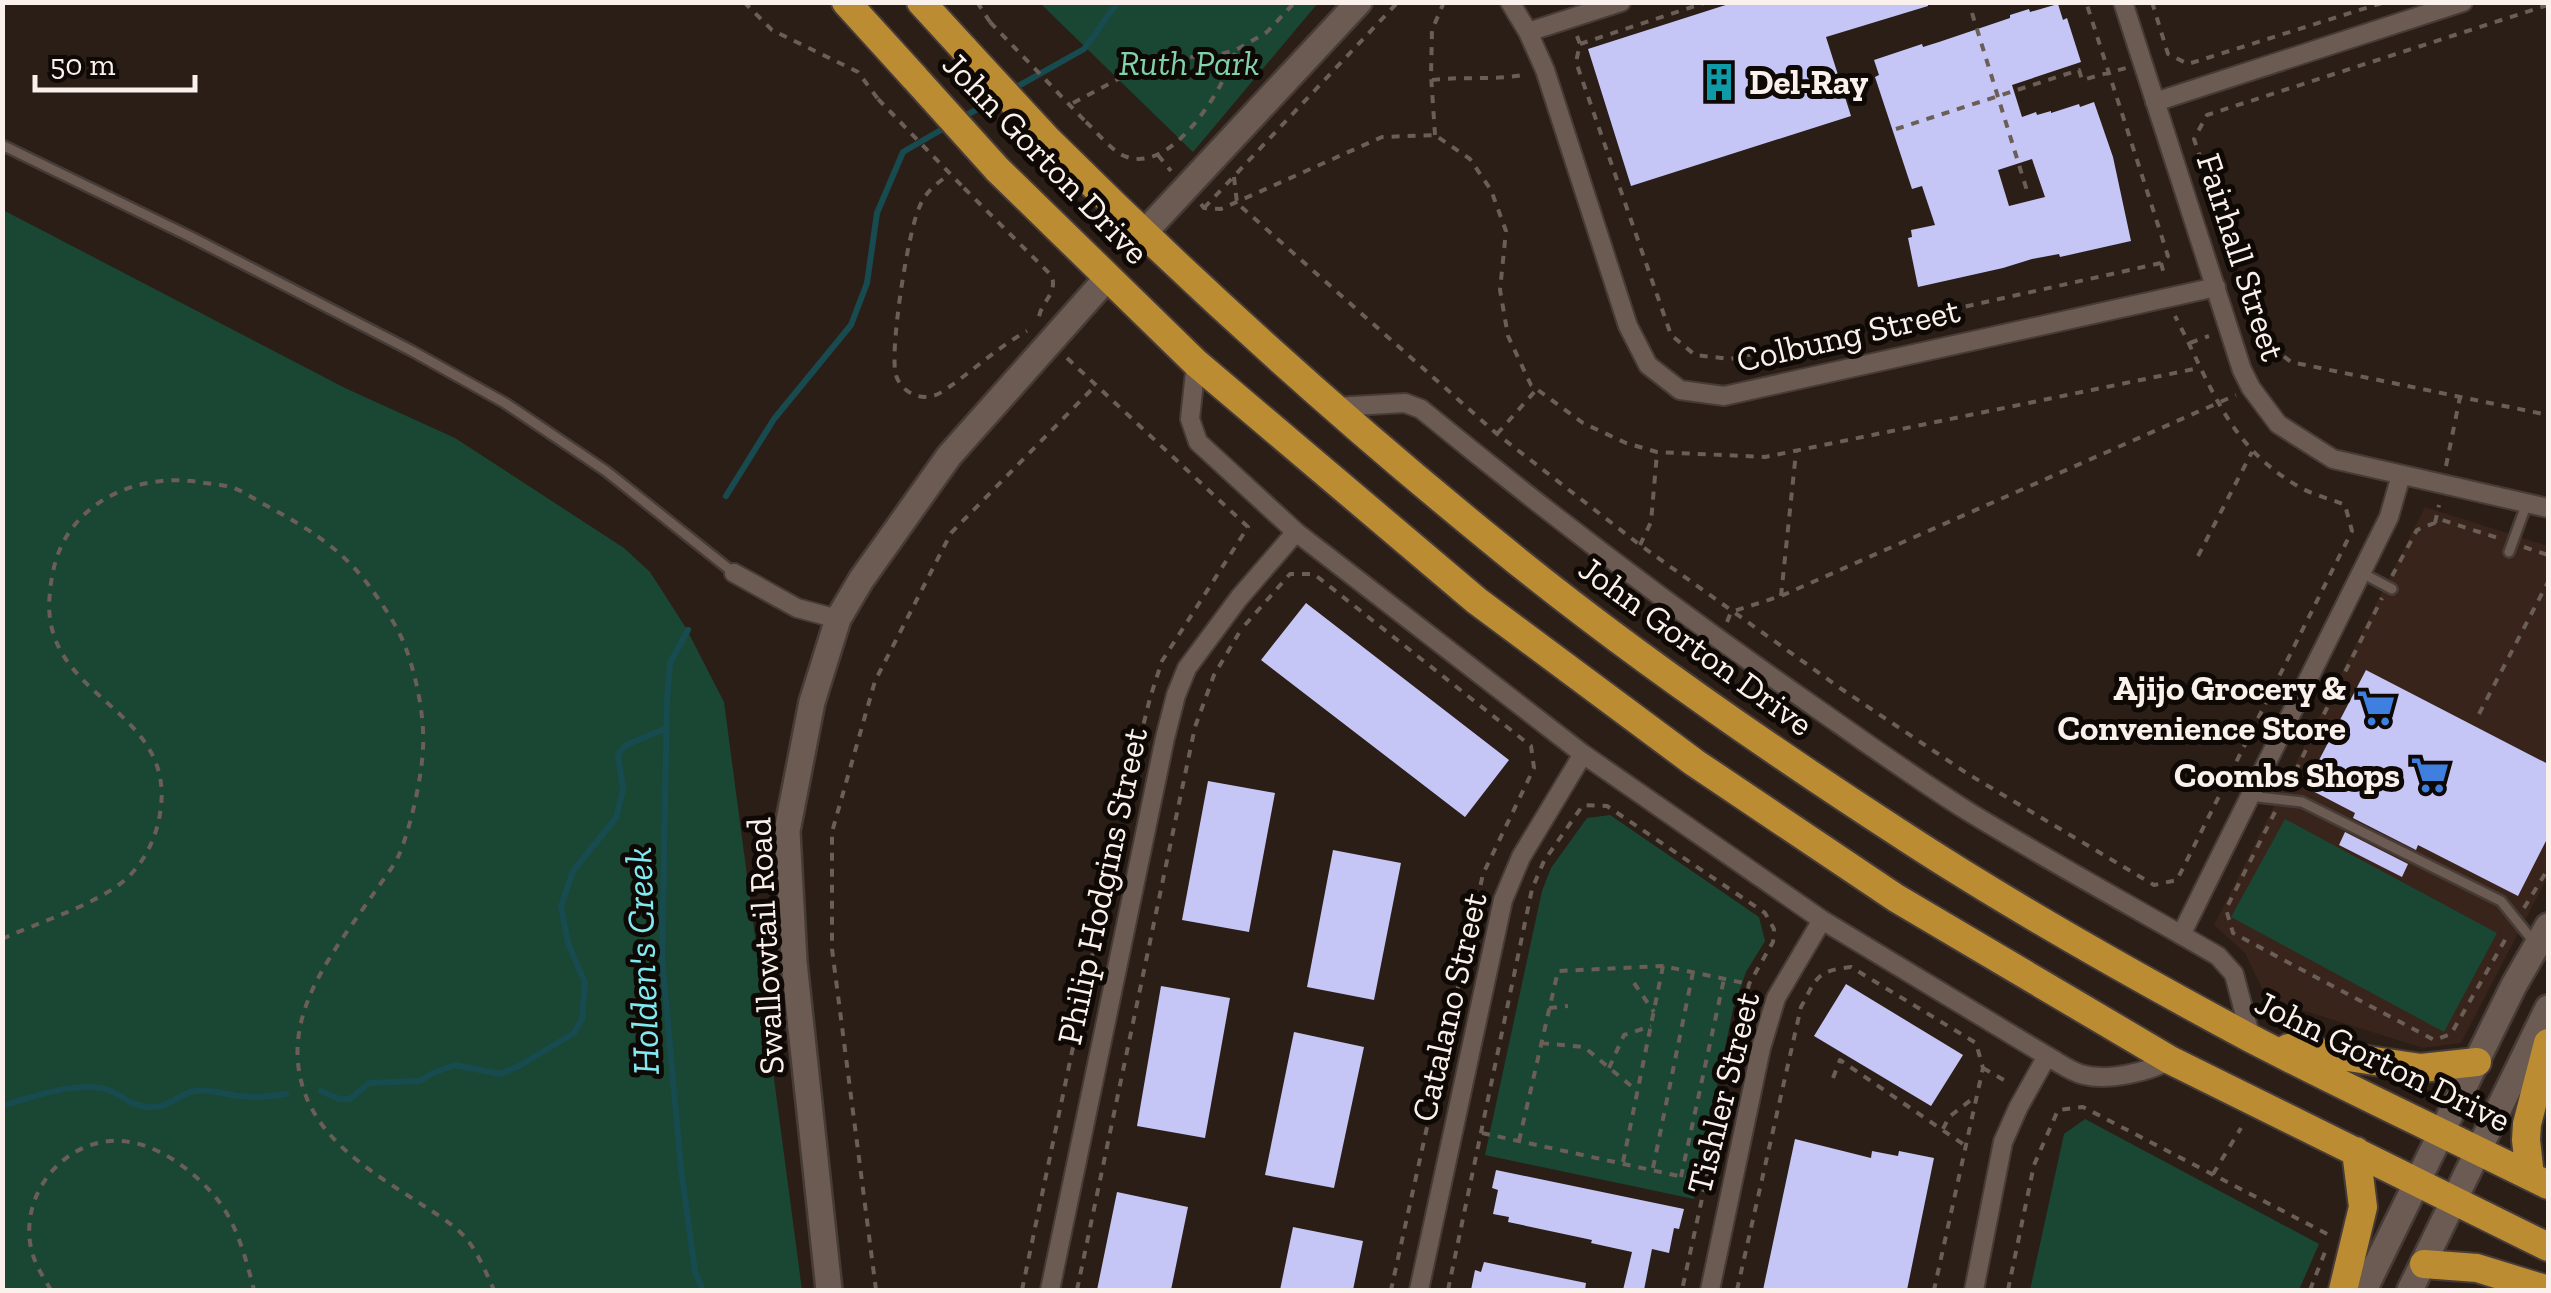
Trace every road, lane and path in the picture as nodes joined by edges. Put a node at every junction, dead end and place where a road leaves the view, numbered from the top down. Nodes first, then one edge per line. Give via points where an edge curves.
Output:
1 (744, 2) edge
2 (846, 2) edge
3 (921, 2) edge
4 (977, 2) edge
5 (1296, 2) edge
6 (1359, 2) edge
7 (1398, 2) edge
8 (1444, 2) edge
9 (1510, 2) edge
10 (1621, 2) edge
11 (1707, 2) edge
12 (2086, 2) edge
13 (2123, 2) edge
14 (2152, 2) edge
15 (2384, 2) edge
16 (2463, 2) edge
17 (2548, 4) edge
18 (1972, 13) dead end
19 (1528, 32) junction
20 (1236, 50) junction
21 (1511, 78) dead end
22 (1432, 80) junction
23 (2082, 80) dead end
24 (1996, 96) junction
25 (1074, 102) dead end
26 (2155, 102) junction
27 (1896, 128) dead end
28 (1435, 135) junction
29 (2, 146) edge
30 (1234, 177) junction
31 (942, 179) dead end
32 (2028, 194) dead end
33 (1237, 203) junction
34 (1143, 234) junction
35 (1108, 277) junction
36 (2216, 287) junction
37 (2175, 317) dead end
38 (1196, 363) junction
39 (2199, 368) junction
40 (1536, 390) junction
41 (2460, 397) junction
42 (2217, 403) junction
43 (1333, 407) junction
44 (2548, 415) edge
45 (1497, 434) junction
46 (1657, 452) junction
47 (1796, 452) junction
48 (2252, 452) junction
49 (2402, 474) junction
50 (2443, 484) junction
51 (2526, 503) junction
52 (2548, 508) edge
53 (2435, 523) junction
54 (1296, 532) junction
55 (1640, 546) junction
56 (2510, 547) junction
57 (2548, 554) edge
58 (2198, 556) dead end
59 (734, 573) joint
60 (2362, 573) junction
61 (2548, 582) edge
62 (2390, 588) junction
63 (1781, 596) junction
64 (1731, 612) junction
65 (838, 619) junction
66 (2479, 714) dead end
67 (1583, 754) junction
68 (2250, 796) junction
69 (2281, 800) junction
70 (2548, 870) edge
71 (1116, 872) dead end
72 (1116, 886) dead end
73 (1822, 920) junction
74 (2516, 920) junction
75 (2181, 935) junction
76 (2542, 935) edge
77 (2, 939) edge
78 (1664, 966) junction
79 (1694, 972) junction
80 (1724, 979) junction
81 (1634, 983) dead end
82 (1749, 984) junction
83 (1568, 1006) dead end
84 (1549, 1008) junction
85 (2548, 1008) edge
86 (1654, 1012) junction
87 (1651, 1026) junction
88 (2257, 1041) junction
89 (1541, 1044) junction
90 (2548, 1044) edge
91 (2047, 1056) junction
92 (2170, 1060) junction
93 (2477, 1062) junction
94 (1609, 1068) junction
95 (1833, 1078) dead end
96 (1638, 1091) junction
97 (1976, 1096) junction
98 (2241, 1128) dead end
99 (1943, 1129) junction
100 (2442, 1132) junction
101 (1482, 1133) junction
102 (1519, 1140) junction
103 (1966, 1146) junction
104 (2356, 1151) junction
105 (2479, 1151) junction
106 (1622, 1164) junction
107 (1652, 1170) junction
108 (2213, 1174) junction
109 (1681, 1177) junction
110 (2539, 1180) edge
111 (2418, 1181) junction
112 (1706, 1182) junction
113 (2455, 1199) junction
114 (2331, 1236) dead end
115 (2548, 1247) edge
116 (2424, 1264) junction
117 (51, 1290) edge
118 (254, 1290) edge
119 (494, 1290) edge
120 (829, 1290) edge
121 (876, 1290) edge
122 (1022, 1290) edge
123 (1050, 1290) edge
124 (1077, 1290) edge
125 (1391, 1290) edge
126 (1419, 1290) edge
127 (1448, 1290) edge
128 (1682, 1290) edge
129 (1710, 1290) edge
130 (1737, 1290) edge
131 (1934, 1290) edge
132 (1974, 1290) edge
133 (2008, 1290) edge
134 (2343, 1290) edge
135 (2364, 1290) edge
136 (2410, 1290) edge
137 (2548, 1290) edge

1 - 31 path, bridge via 772,30 858,72 1054,283 1036,326 936,396 919,397 899,382 894,359 910,236 924,197
2 - 35 main road, John Gorton Drive, bridge via 997,169
3 - 34 main road, John Gorton Drive, bridge
4 - 20 path, bridge via 1122,156 1158,156 1172,148 1193,126
5 - 20 path via 1268,32
6 - 34 street
7 - 30 path
8 - 22 path via 1432,30
9 - 19 street, Colbung Street
10 - 19 street
11 - 12 path via 1580,44 1576,62 1671,335 1695,354 1730,359 2161,263 2168,256
13 - 26 street, Fairhall Street
14 - 15 path via 2168,54 2188,64
16 - 26 street
17 - 41 path via 2207,114 2194,138 2268,344 2291,362
18 - 24 path
19 - 36 street, Colbung Street via 1628,326 1648,365 1680,390 1724,396
20 - 25 path via 1154,60
21 - 22 path
22 - 28 path
23 - 24 path via 2079,70
24 - 27 path
24 - 32 path
26 - 36 street, Fairhall Street
28 - 33 path via 1382,137
28 - 40 path via 1470,158 1491,190 1506,231 1500,290 1508,336
29 - 59 lane via 412,351 504,404 606,471
30 - 33 path
30 - 33 path via 1204,208
33 - 45 path
34 - 43 main road, John Gorton Drive
35 - 38 main road, John Gorton Drive
35 - 65 street, Swallowtail Road via 949,456
36 - 49 street, Fairhall Street via 2251,388 2278,424 2333,459
37 - 39 path
38 - 54 street via 1190,420 1198,442
38 - 92 main road, John Gorton Drive via 1477,601 1695,763 1896,898
39 - 42 path
39 - 47 path
40 - 45 path
40 - 46 path via 1583,424
41 - 44 path
41 - 50 path
42 - 48 path
42 - 63 path
43 - 75 street via 1405,403 1422,409 1762,671 1968,811
43 - 88 main road, John Gorton Drive via 1503,550 1742,728 2012,903
45 - 55 path
46 - 47 path
46 - 55 path via 1651,522
47 - 63 path
48 - 58 path
48 - 64 path via 2302,488 2344,505 2352,531 2177,880 2154,885 1968,774
49 - 50 street, Fairhall Street
49 - 60 street
50 - 51 street, Fairhall Street
50 - 53 path
51 - 52 street, Fairhall Street
51 - 56 lane
53 - 56 path
53 - 62 path via 2417,530
54 - 67 street
54 - 123 street, Philip Hodgins Street via 1238,598 1187,668 1176,695
55 - 64 path
56 - 57 path
59 - 65 street via 797,608
60 - 62 lane
60 - 68 street
61 - 66 path
62 - 69 path
63 - 64 path
65 - 120 street, Swallowtail Road via 812,702 787,831
67 - 73 street
67 - 126 street, Catalano Street via 1503,900
68 - 69 lane
68 - 75 street
69 - 74 lane via 2302,802 2501,901
69 - 74 path via 2226,909 2233,933 2434,1040 2451,1034
70 - 74 path
71 - 121 path via 1114,844 1162,661 1248,527 1095,386 951,533 874,681 832,832 832,949
72 - 122 path via 1102,908
73 - 91 street
73 - 129 street, Tishler Street via 1776,998
74 - 76 lane
75 - 88 street via 2218,956 2234,974
76 - 93 street
77 - 119 path via 122,882 140,864 162,805 158,768 140,734 76,674 53,635 51,582 73,527 119,491 154,481 196,481 232,487 314,532 356,569 405,644 424,747 398,858 310,994 298,1064 310,1109 323,1127 466,1238
78 - 79 path
78 - 84 path via 1558,972
78 - 86 path
79 - 80 path
79 - 107 path
80 - 82 path
80 - 109 path
81 - 86 path
82 - 101 path via 1773,942 1765,913 1607,806 1583,805 1532,889
82 - 112 path
83 - 84 path
84 - 89 path
85 - 105 street
86 - 87 path
87 - 94 path via 1624,1035
87 - 96 path
88 - 93 main road via 2421,1068
88 - 100 main road, John Gorton Drive
89 - 94 path via 1584,1047
89 - 102 path
90 - 110 main road via 2526,1131
91 - 92 street via 2103,1077
91 - 132 street via 2002,1142
92 - 104 main road, John Gorton Drive
93 - 100 street
94 - 96 path
95 - 99 path via 1840,1060
96 - 106 path
97 - 99 path
97 - 103 path
97 - 130 path via 1983,1068 1976,1043 1851,967 1818,976 1792,1041
98 - 108 path
99 - 103 path
100 - 105 main road, John Gorton Drive
100 - 111 street
101 - 102 path
101 - 127 path
102 - 106 path
103 - 131 path
104 - 111 main road, John Gorton Drive
104 - 134 main road via 2364,1207
105 - 110 main road, John Gorton Drive
105 - 113 street
106 - 107 path
107 - 109 path
108 - 114 path
108 - 133 path via 2083,1107 2058,1110 2034,1165
109 - 112 path
111 - 113 main road, John Gorton Drive
111 - 135 street
112 - 128 path
113 - 115 main road, John Gorton Drive
113 - 116 street
116 - 136 street
116 - 137 main road via 2477,1268
117 - 118 path via 29,1237 38,1186 66,1158 117,1142 175,1160 217,1199 241,1244
124 - 125 path via 1195,727 1241,630 1290,574 1314,574 1531,746 1534,768 1482,874

